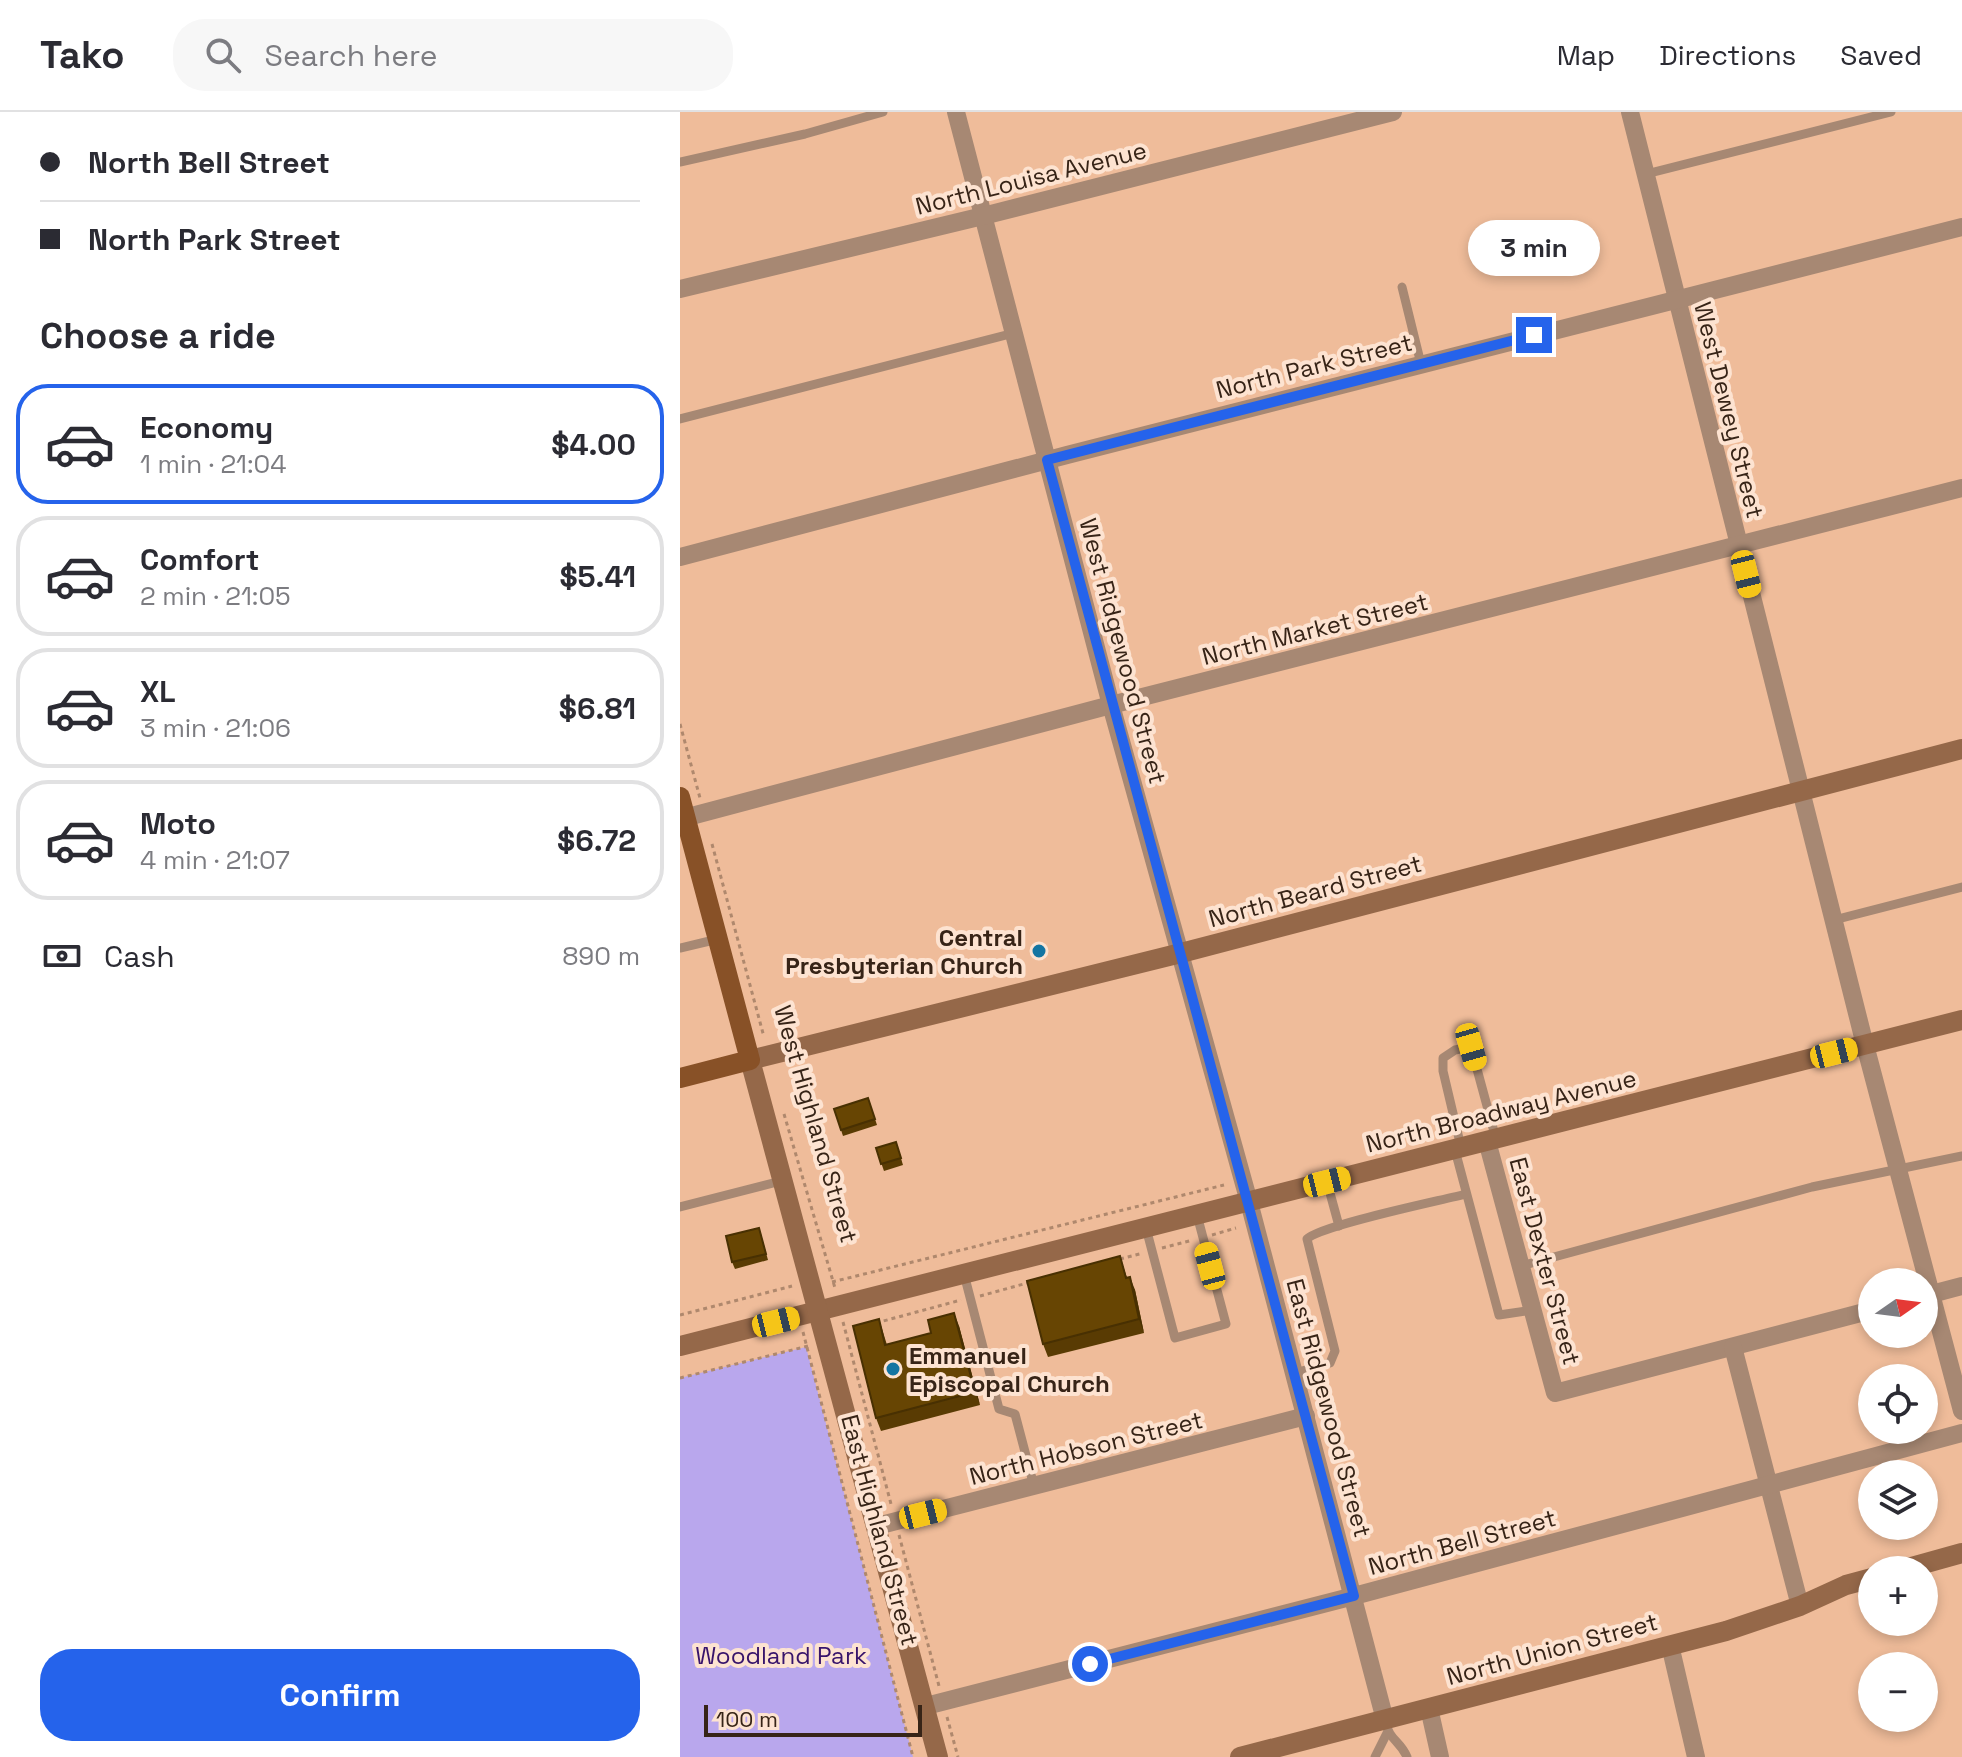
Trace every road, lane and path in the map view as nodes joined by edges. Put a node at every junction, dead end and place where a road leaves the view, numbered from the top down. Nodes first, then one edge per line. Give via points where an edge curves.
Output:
1 (883, 112) edge
2 (956, 112) edge
3 (1393, 112) edge
4 (1630, 112) edge
5 (1891, 112) edge
6 (680, 162) edge
7 (1646, 174) junction
8 (983, 216) junction
9 (1962, 227) edge
10 (1402, 287) dead end
11 (680, 289) edge
12 (1676, 298) junction
13 (1014, 333) junction
14 (1421, 364) junction
15 (680, 419) edge
16 (1047, 460) junction
17 (1962, 488) edge
18 (1739, 546) junction
19 (680, 557) edge
20 (1111, 705) junction
21 (680, 724) edge
22 (1962, 749) edge
23 (1801, 791) junction
24 (687, 811) edge
25 (1962, 887) edge
26 (1833, 920) junction
27 (718, 939) junction
28 (680, 948) edge
29 (1181, 953) junction
30 (1962, 1020) edge
31 (1865, 1045) junction
32 (760, 1058) junction
33 (680, 1078) edge
34 (781, 1105) dead end
35 (1492, 1140) junction
36 (1458, 1148) junction
37 (1962, 1156) edge
38 (1897, 1171) junction
39 (783, 1181) junction
40 (1327, 1182) junction
41 (1224, 1185) dead end
42 (1466, 1194) junction
43 (1249, 1202) junction
44 (680, 1207) edge
45 (1197, 1215) junction
46 (1339, 1226) junction
47 (1146, 1228) junction
48 (1521, 1266) junction
49 (1920, 1268) edge
50 (964, 1274) junction
51 (833, 1282) junction
52 (811, 1283) junction
53 (1962, 1286) edge
54 (1938, 1292) edge
55 (839, 1306) junction
56 (1533, 1310) junction
57 (809, 1314) junction
58 (1858, 1314) edge
59 (680, 1315) edge
60 (1938, 1331) edge
61 (680, 1346) edge
62 (1733, 1347) junction
63 (1295, 1373) junction
64 (1962, 1411) edge
65 (1306, 1416) junction
66 (1962, 1433) edge
67 (1769, 1485) junction
68 (1034, 1486) junction
69 (877, 1526) junction
70 (1962, 1553) edge
71 (1938, 1560) edge
72 (1858, 1582) edge
73 (1354, 1596) junction
74 (1800, 1606) junction
75 (1670, 1645) junction
76 (926, 1706) junction
77 (1429, 1708) junction
78 (1386, 1727) junction
79 (913, 1757) edge
80 (938, 1757) edge
81 (1240, 1757) edge
82 (1375, 1757) edge
83 (1407, 1757) edge
84 (1440, 1757) edge
85 (1696, 1757) edge

1 - 6 lane
2 - 8 street, West Ridgewood Street
3 - 8 street, North Louisa Avenue
4 - 7 street, West Dewey Street
5 - 7 lane
7 - 12 street, West Dewey Street
8 - 11 street, North Louisa Avenue
8 - 13 street, West Ridgewood Street
9 - 12 street, North Park Street
10 - 14 lane
12 - 14 street, North Park Street
12 - 18 street, West Dewey Street
13 - 15 lane
13 - 16 street, West Ridgewood Street
14 - 16 street, North Park Street
16 - 19 street, North Park Street
16 - 20 street, West Ridgewood Street
17 - 18 street, North Market Street
18 - 20 street, North Market Street
18 - 23 street, West Dewey Street
20 - 24 street, North Market Street
20 - 29 street, West Ridgewood Street
21 - 24 path, West Highland Street
22 - 23 street, North Beard Street
23 - 26 street, West Dewey Street
23 - 29 street, North Beard Street
24 - 27 main road, West Highland Street
24 - 32 path, West Highland Street
25 - 26 lane
26 - 31 street, West Dewey Street
27 - 28 lane
27 - 32 main road, West Highland Street
29 - 32 street, North Beard Street
29 - 43 street, West Ridgewood Street
30 - 31 street, North Broadway Avenue
31 - 35 street, North Broadway Avenue
31 - 38 street, West Dewey Street
32 - 33 main road, North Beard Street
32 - 39 street, West Highland Street
34 - 51 path, West Highland Street
35 - 36 street, North Broadway Avenue
35 - 36 lane via 1471,1047 1455,1050 1443,1058 1443,1071
35 - 48 street, East Dexter Street
36 - 40 street, North Broadway Avenue
36 - 42 lane
37 - 38 lane
38 - 48 lane via 1812,1187
38 - 49 street, West Dewey Street
39 - 44 lane
39 - 52 street, West Highland Street
40 - 43 street, North Broadway Avenue
40 - 46 lane
41 - 51 path
42 - 46 lane
42 - 56 lane via 1499,1315
43 - 45 street, North Broadway Avenue
43 - 63 street, East Ridgewood Street
45 - 47 street, North Broadway Avenue
45 - 47 lane via 1226,1324 1175,1338
46 - 63 lane via 1307,1239 1335,1351 1330,1363
47 - 50 street, North Broadway Avenue
48 - 56 street, East Dexter Street
50 - 55 street, North Broadway Avenue
50 - 68 lane via 999,1409 1015,1414
51 - 52 path
51 - 55 path, West Highland Street
52 - 57 street, West Highland Street
52 - 59 path
53 - 54 street
55 - 57 street, North Broadway Avenue
56 - 62 street, East Dexter Street via 1555,1393
57 - 61 street, North Broadway Avenue
57 - 69 street, East Highland Street
57 - 79 path, East Highland Street via 806,1347
58 - 62 street
60 - 64 street, West Dewey Street
62 - 67 street
63 - 65 street, East Ridgewood Street
65 - 68 street, North Hobson Street
65 - 73 street, East Ridgewood Street
66 - 67 street, North Bell Street
67 - 73 street, North Bell Street
67 - 74 street
68 - 69 street, North Hobson Street
69 - 76 street, East Highland Street
70 - 71 street
72 - 74 street, North Union Street
73 - 76 street, North Bell Street
73 - 78 street, East Ridgewood Street
74 - 75 street, North Union Street
75 - 77 street, North Union Street
75 - 85 street
76 - 80 street, East Highland Street
77 - 78 street, North Union Street
77 - 84 street
78 - 81 street, North Union Street
78 - 82 lane
78 - 83 lane

